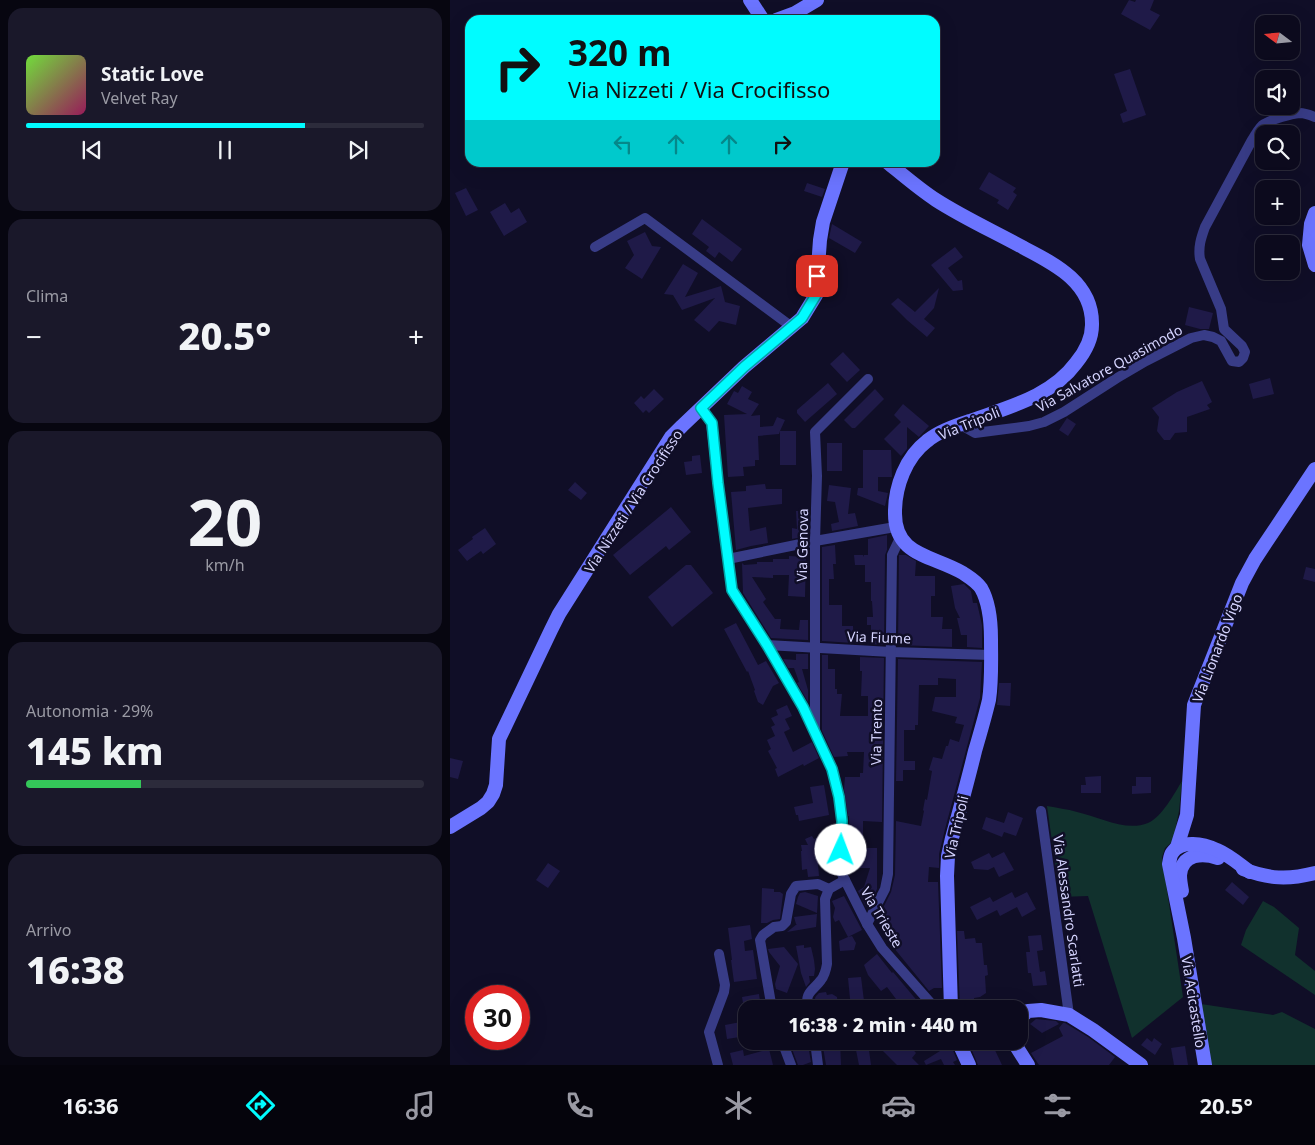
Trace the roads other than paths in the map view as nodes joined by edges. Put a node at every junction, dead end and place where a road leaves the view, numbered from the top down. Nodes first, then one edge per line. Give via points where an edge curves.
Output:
1 (750, 0) edge
2 (814, 1) edge
3 (760, 15) edge
4 (790, 15) edge
5 (801, 15) edge
6 (1315, 118) edge
7 (841, 167) edge
8 (894, 167) edge
9 (1315, 213) edge
10 (595, 247) dead end
11 (1315, 265) edge
12 (792, 327) junction
13 (868, 379) dead end
14 (701, 408) junction
15 (959, 424) junction
16 (1315, 469) edge
17 (897, 532) junction
18 (815, 540) junction
19 (728, 559) junction
20 (767, 645) junction
21 (816, 648) junction
22 (891, 652) junction
23 (991, 655) junction
24 (815, 734) junction
25 (1041, 810) dead end
26 (450, 827) edge
27 (1184, 846) junction
28 (1250, 872) junction
29 (1315, 873) edge
30 (845, 880) junction
31 (829, 889) junction
32 (1184, 918) junction
33 (867, 924) junction
34 (1184, 938) junction
35 (720, 954) dead end
36 (770, 1000) edge
37 (807, 1000) edge
38 (928, 1000) edge
39 (951, 1000) edge
40 (1028, 1011) edge
41 (1069, 1015) junction
42 (785, 1050) edge
43 (816, 1050) edge
44 (962, 1050) edge
45 (1019, 1050) edge
46 (718, 1065) edge
47 (791, 1065) edge
48 (818, 1065) edge
49 (969, 1065) edge
50 (1028, 1065) edge
51 (1140, 1065) edge
52 (1205, 1065) edge

1 - 3 street
2 - 4 street
2 - 5 street
6 - 15 street, Via Salvatore Quasimodo via 1300,113 1260,127 1202,236 1200,259 1222,309 1224,329 1245,352 1239,362 1232,361 1221,341 1204,335 1191,338 1138,365 1044,422 975,433
7 - 12 street, Via Nizzeti / Via Crocifisso via 823,222 816,295 802,318
8 - 15 street, Via Tripoli via 937,200 1063,270 1080,288 1091,311 1090,340 1071,371 1053,386 1027,400
9 - 11 street via 1309,245
10 - 12 street via 644,218
12 - 14 street, Via Nizzeti / Via Crocifisso
13 - 18 street, Via Genova via 815,432
14 - 19 street, Via Trieste via 712,423
14 - 26 street, Via Nizzeti / Via Crocifisso via 671,437 559,614 499,739 493,794 481,808
15 - 17 street, Via Tripoli via 929,439 905,468 895,510
16 - 27 street, Via Lionardo Vigo via 1242,583 1194,705
17 - 18 street
17 - 22 street, Via Trento via 892,555
17 - 23 street, Via Tripoli via 908,547 971,578 981,589 991,626
18 - 19 street
18 - 21 street, Via Genova
19 - 20 street, Via Trieste via 732,590
20 - 21 street, Via Fiume
20 - 24 street, Via Trieste
21 - 22 street, Via Fiume
21 - 24 street, Via Genova
22 - 23 street, Via Fiume
22 - 33 street, Via Trento via 888,874 885,889
23 - 39 street, Via Tripoli via 989,698 948,856
24 - 30 street, Via Trieste via 832,769 839,797 841,872
25 - 41 street, Via Alessandro Scarlatti
27 - 28 street via 1198,844 1218,850
27 - 32 street via 1189,848 1177,862 1176,882
27 - 34 street via 1172,852 1170,864
28 - 29 street via 1275,878
28 - 32 street via 1217,857 1202,854 1189,858 1180,875
30 - 31 street
30 - 33 street, Via Trieste
31 - 36 street via 818,884 796,886 791,894 786,922 774,927 760,940
31 - 37 street via 825,899 827,964 821,981 808,994
32 - 34 street
33 - 38 street, Via Trieste via 882,948
34 - 52 street, Via Acicastello
35 - 46 street via 725,985 710,1032
40 - 41 street
41 - 51 street
42 - 47 street
43 - 48 street
44 - 49 street
45 - 50 street

